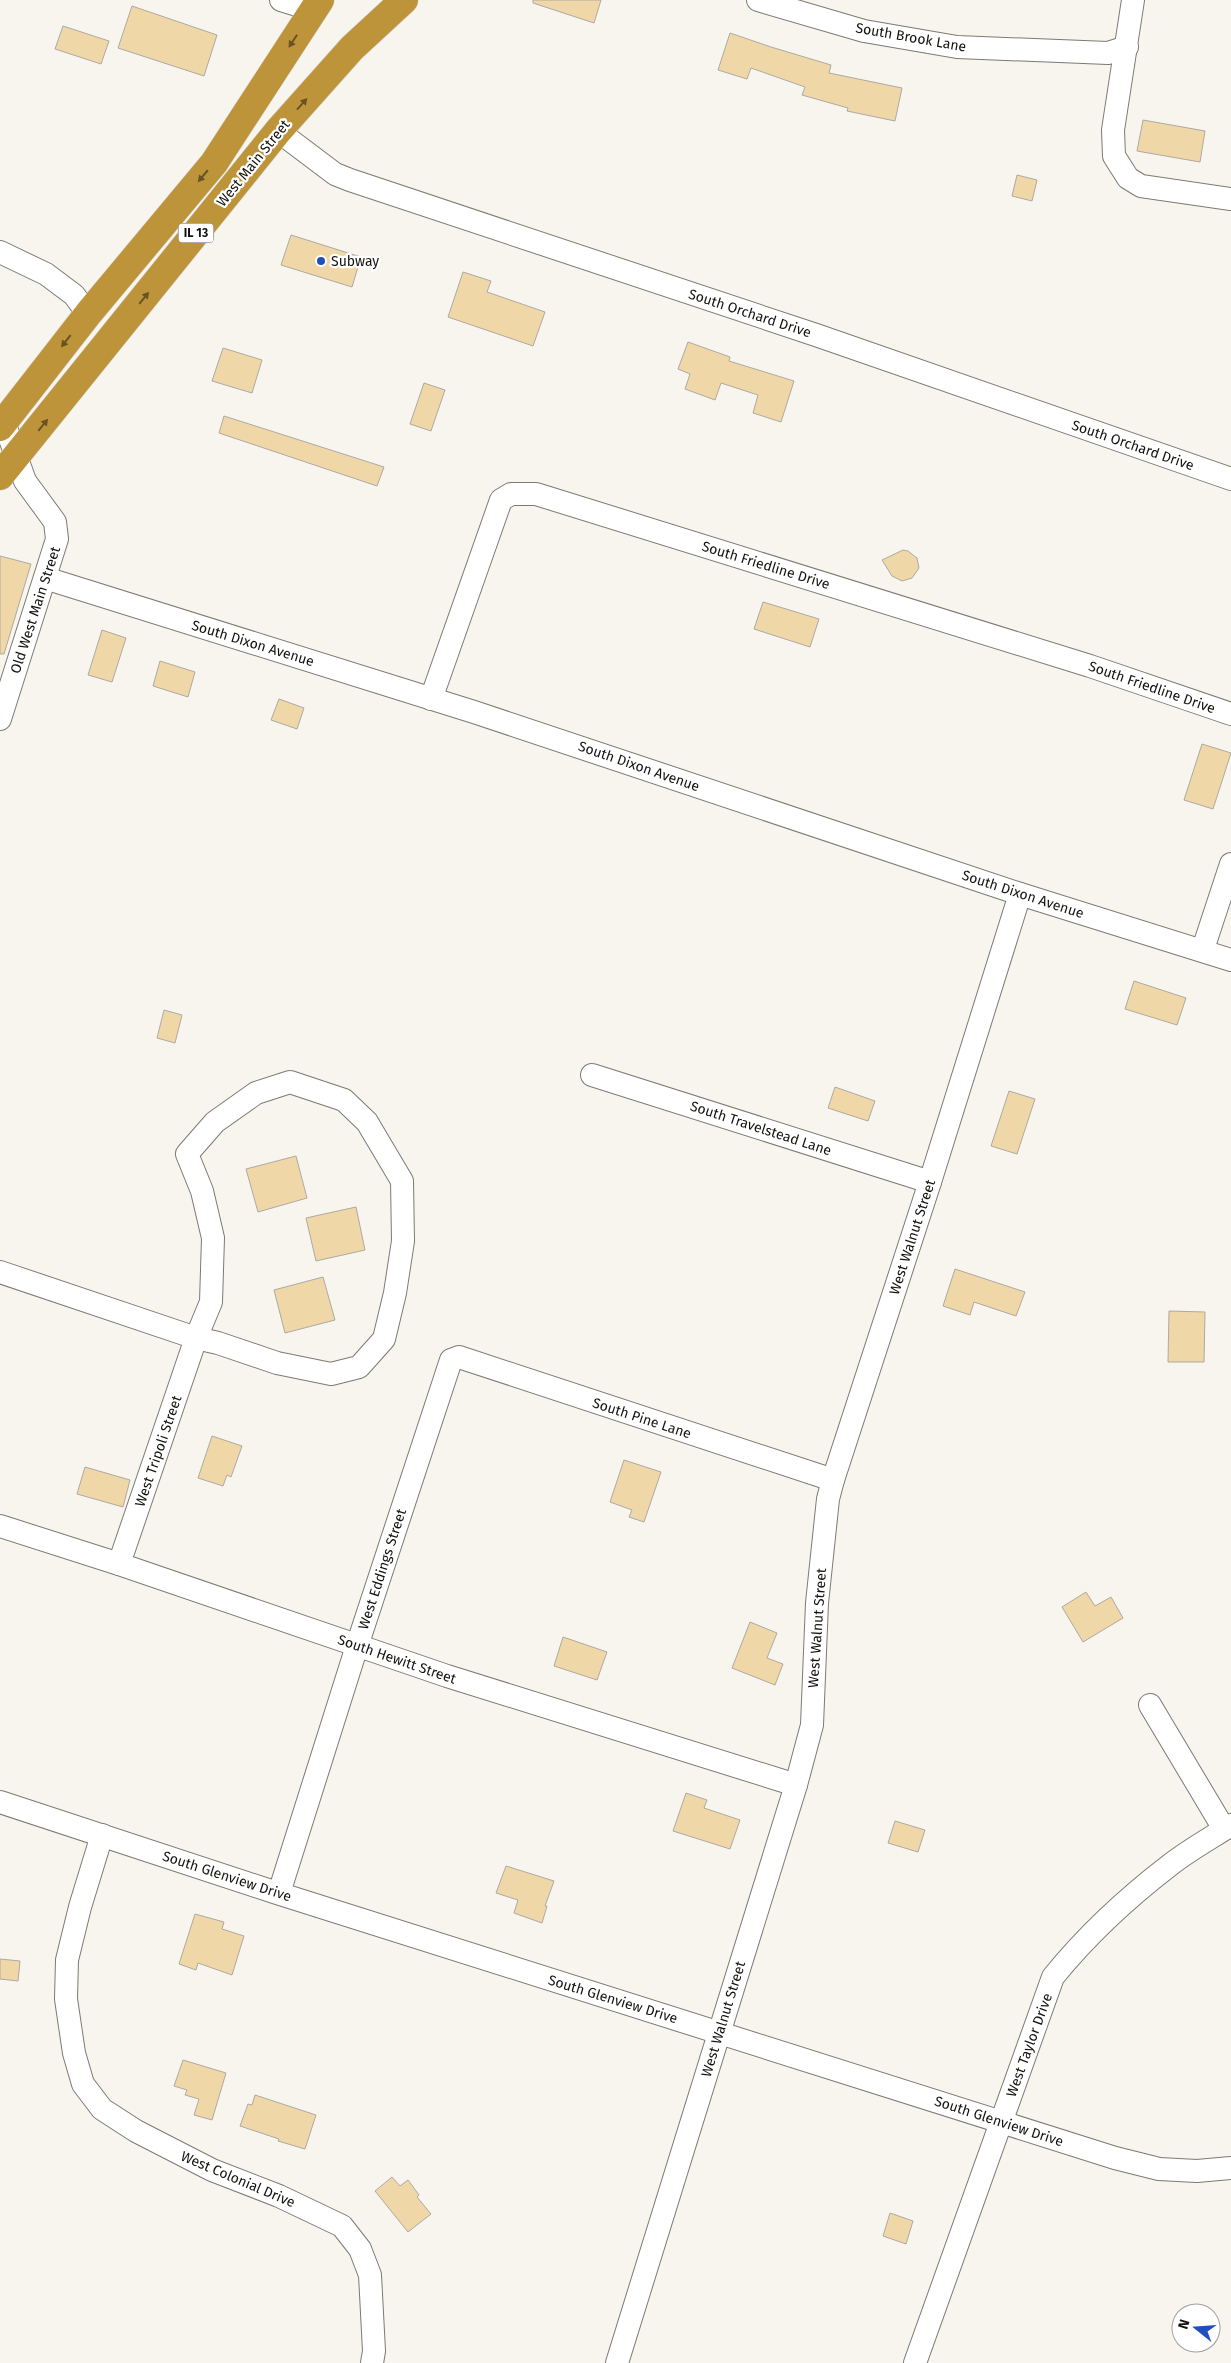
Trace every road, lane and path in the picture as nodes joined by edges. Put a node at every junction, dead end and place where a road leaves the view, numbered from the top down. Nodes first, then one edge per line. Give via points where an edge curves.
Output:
1 (281, 0) edge
2 (404, 0) edge
3 (758, 0) edge
4 (1134, 0) edge
5 (317, 5) edge
6 (1126, 47) junction
7 (278, 131) junction
8 (1231, 199) edge
9 (0, 252) edge
10 (88, 314) junction
11 (2, 425) edge
12 (9, 466) edge
13 (1231, 479) edge
14 (45, 578) junction
15 (431, 699) junction
16 (1231, 714) edge
17 (0, 719) edge
18 (1231, 864) edge
19 (1020, 894) junction
20 (1203, 950) junction
21 (1231, 960) edge
22 (592, 1075) dead end
23 (930, 1182) junction
24 (0, 1272) edge
25 (196, 1338) junction
26 (451, 1360) joint
27 (833, 1480) junction
28 (0, 1526) edge
29 (119, 1564) junction
30 (357, 1646) junction
31 (1150, 1706) dead end
32 (796, 1785) junction
33 (0, 1802) edge
34 (1228, 1827) edge
35 (102, 1835) junction
36 (279, 1893) junction
37 (719, 2031) junction
38 (1002, 2122) junction
39 (1231, 2168) edge
40 (372, 2363) edge
41 (617, 2363) edge
42 (915, 2363) edge

1 - 5 street
7 -> 2 highway, West Main Street / IL 13 via 352,48
3 - 6 street, South Brook Lane via 864,31 956,48 1108,53
4 - 6 street
5 -> 10 highway, IL 13 via 214,163
6 - 8 street via 1113,130 1114,156 1128,178 1141,186
12 -> 7 highway, West Main Street / IL 13
7 - 13 street, South Orchard Drive via 335,174 350,180 816,335
9 - 10 street via 46,274 74,295
10 -> 11 highway, IL 13
11 - 12 street, Old West Main Street
12 - 14 street, Old West Main Street via 25,481 55,522 58,539
14 - 15 street, South Dixon Avenue
14 - 17 street, Old West Main Street
15 - 16 street, South Friedline Drive via 501,500 511,494 536,494 1090,666
15 - 19 street, South Dixon Avenue
18 - 20 street
19 - 20 street, South Dixon Avenue
19 - 23 street, West Walnut Street
20 - 21 street, South Dixon Avenue
22 - 23 street, South Travelstead Lane
23 - 27 street, West Walnut Street
24 - 25 street
25 - 25 street via 212,1302 213,1238 202,1191 187,1154 215,1122 256,1093 290,1082 344,1100 368,1122 402,1181 403,1241 384,1339 358,1367 331,1374 277,1363
25 - 29 street, West Tripoli Street
26 - 27 street, South Pine Lane via 459,1357
26 - 30 street, West Eddings Street
27 - 32 street, West Walnut Street via 828,1498 817,1603 812,1725
28 - 29 street, South Hewitt Street
29 - 30 street, South Hewitt Street
30 - 32 street, South Hewitt Street
30 - 36 street, West Eddings Street
31 - 34 street
32 - 37 street, West Walnut Street
33 - 35 street, South Glenview Drive
34 - 38 street, West Taylor Drive via 1171,1864 1131,1897 1076,1948 1053,1977
35 - 36 street, South Glenview Drive
35 - 40 street, West Colonial Drive via 67,1960 68,2013 83,2084 102,2109 136,2131 212,2170 279,2196 342,2226 360,2249 370,2275
36 - 37 street, South Glenview Drive
37 - 38 street, South Glenview Drive
37 - 41 street, West Walnut Street
38 - 39 street, South Glenview Drive via 1159,2169 1197,2171
38 - 42 street, West Taylor Drive

